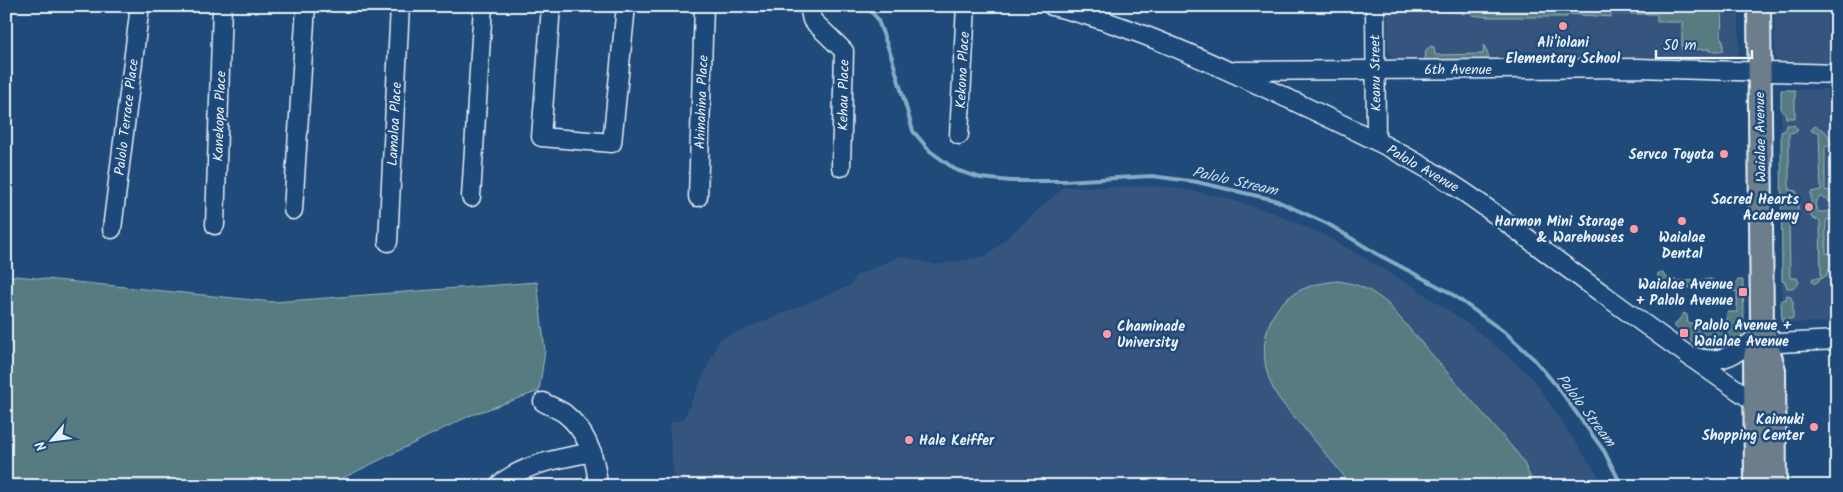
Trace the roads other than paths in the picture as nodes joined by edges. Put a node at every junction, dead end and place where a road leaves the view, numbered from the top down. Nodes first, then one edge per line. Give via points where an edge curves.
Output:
1 (140, 6) edge
2 (222, 6) edge
3 (306, 6) edge
4 (400, 6) edge
5 (483, 6) edge
6 (551, 6) edge
7 (626, 6) edge
8 (704, 6) edge
9 (809, 6) edge
10 (966, 6) edge
11 (1052, 6) edge
12 (1375, 6) edge
13 (1759, 6) edge
14 (1375, 70) junction
15 (1230, 71) junction
16 (1760, 73) junction
17 (1837, 74) edge
18 (959, 135) dead end
19 (1376, 140) junction
20 (841, 166) dead end
21 (472, 197) dead end
22 (698, 197) dead end
23 (293, 210) dead end
24 (215, 225) dead end
25 (112, 229) dead end
26 (388, 242) dead end
27 (1761, 331) junction
28 (1837, 340) edge
29 (1685, 354) junction
30 (543, 402) dead end
31 (1755, 402) junction
32 (592, 452) junction
33 (498, 486) edge
34 (598, 486) edge
35 (1756, 486) edge
36 (1765, 486) edge
37 (1775, 486) edge

1 - 25 street, Palolo Terrace Place
2 - 24 street, Kanekopa Place
3 - 23 street
4 - 26 street, Lamaloa Place
5 - 21 street
6 - 7 street via 541,137 612,143
8 - 22 street, Ahinahina Place
9 - 20 street, Kehau Place via 812,20 844,51
10 - 18 street, Kekona Place
11 - 15 street, Palolo Avenue via 1080,13
12 - 14 street, Keanu Street
13 - 16 main road, Waialae Avenue
14 - 15 street, 6th Avenue
14 - 16 street, 6th Avenue via 1637,68
14 - 19 street, Keanu Street
15 - 19 street, Palolo Avenue
16 - 17 street, 6th Avenue
16 - 27 main road, Waialae Avenue
19 - 29 street, Palolo Avenue via 1463,191
27 - 28 street via 1778,343
27 - 29 street via 1736,354 1725,358 1708,360
27 - 31 main road, Waialae Avenue via 1755,357
27 - 37 main road, Waialae Avenue via 1774,370
29 - 31 street, Palolo Avenue
30 - 32 street via 564,413 582,431
31 - 35 main road, Waialae Avenue
31 - 36 street via 1764,416
32 - 33 street via 527,468
32 - 34 street

